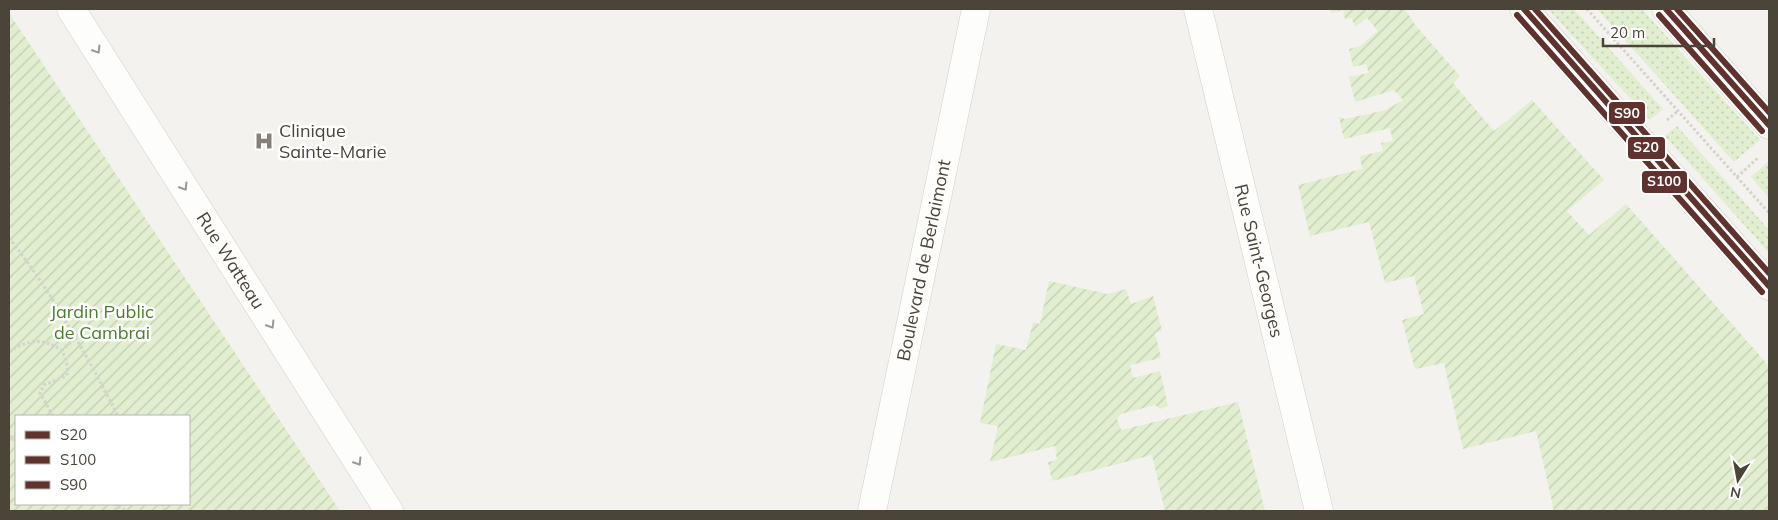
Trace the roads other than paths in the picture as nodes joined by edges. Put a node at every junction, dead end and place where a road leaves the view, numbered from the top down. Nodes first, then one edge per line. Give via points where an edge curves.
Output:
1 (71, 9) edge
2 (976, 9) edge
3 (1198, 9) edge
4 (1524, 9) edge
5 (1666, 9) edge
6 (1769, 125) edge
7 (1769, 286) edge
8 (389, 511) edge
9 (872, 511) edge
10 (1319, 511) edge

1 -> 8 street, Rue Watteau
2 - 9 street, Boulevard de Berlaimont
3 - 10 street, Rue Saint-Georges
4 - 7 main road
5 - 6 main road

